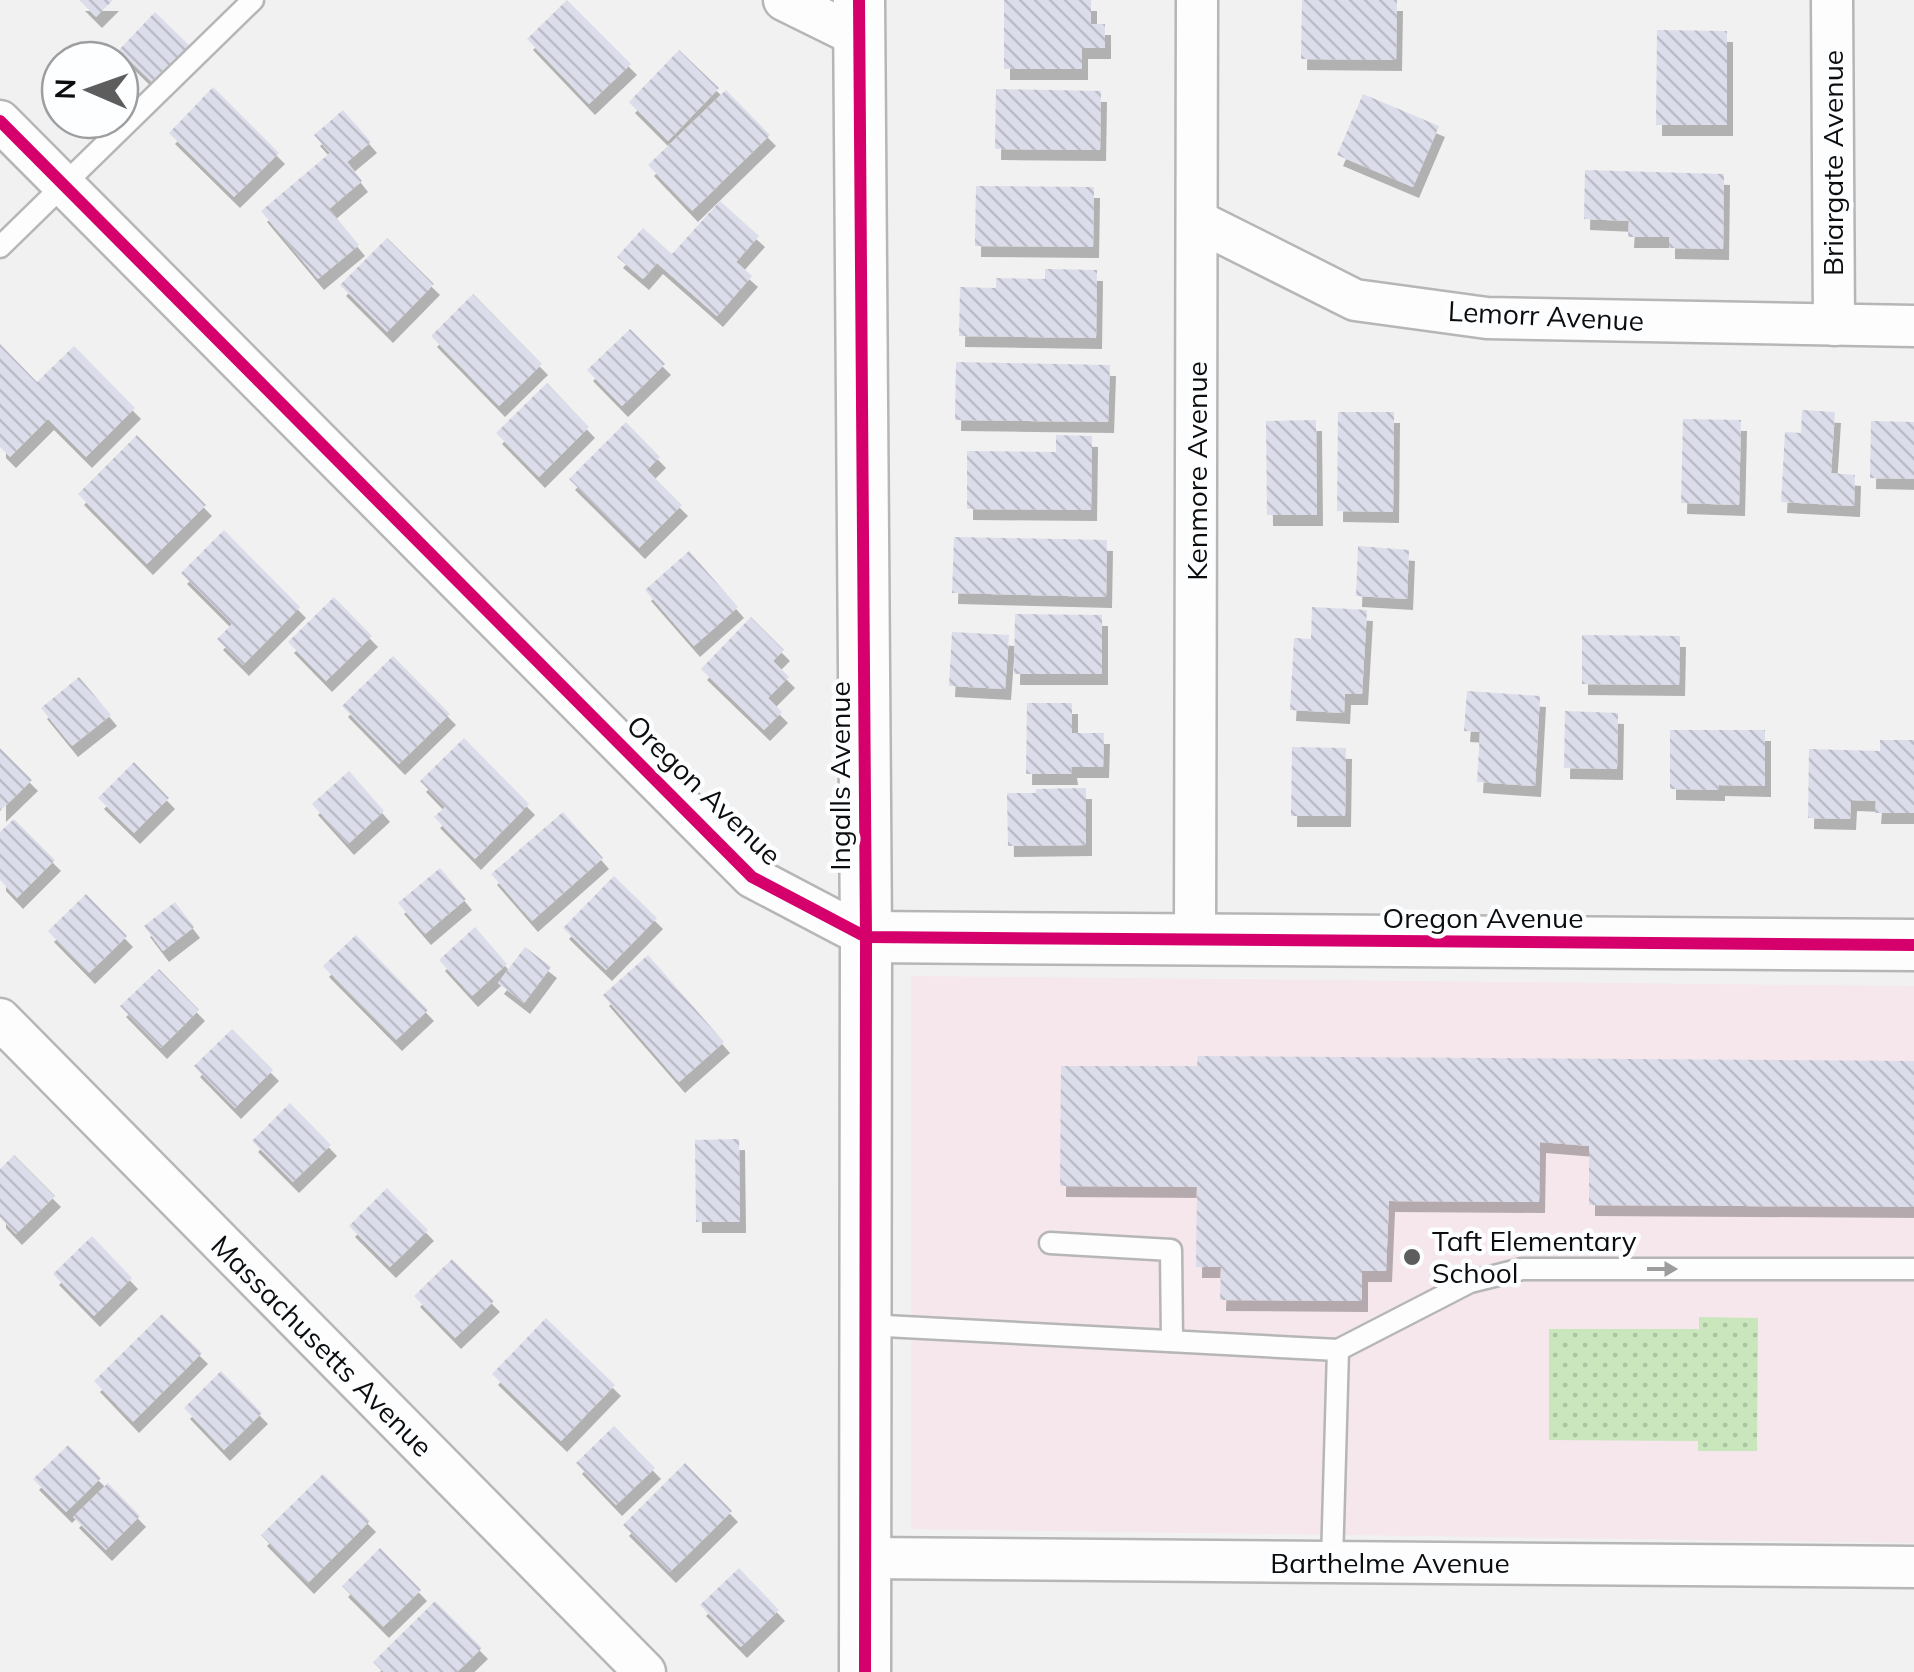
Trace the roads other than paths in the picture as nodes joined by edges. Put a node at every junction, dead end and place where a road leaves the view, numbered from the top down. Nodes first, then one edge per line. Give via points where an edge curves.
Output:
1 (253, 0) edge
2 (784, 0) edge
3 (1197, 0) edge
4 (1832, 0) edge
5 (859, 18) edge
6 (0, 122) edge
7 (64, 186) junction
8 (1198, 221) junction
9 (0, 247) edge
10 (1834, 325) junction
11 (1914, 326) edge
12 (866, 937) junction
13 (1194, 942) junction
14 (1914, 945) edge
15 (0, 1019) edge
16 (1050, 1243) dead end
17 (1914, 1269) edge
18 (866, 1325) junction
19 (1172, 1342) junction
20 (1338, 1350) junction
21 (866, 1558) junction
22 (1332, 1562) junction
23 (1914, 1567) edge
24 (645, 1672) edge
25 (866, 1672) edge

1 - 7 lane
2 - 5 street
3 - 8 street, Kenmore Avenue
4 - 10 street, Briargate Avenue
5 - 12 street, Ingalls Avenue
6 - 7 street, Oregon Avenue
7 - 9 lane
7 - 12 street, Oregon Avenue via 752,878
8 - 10 street, Lemorr Avenue via 1355,300 1487,318
8 - 13 street, Kenmore Avenue
10 - 11 street, Lemorr Avenue
12 - 13 street, Oregon Avenue
12 - 18 street, Ingalls Avenue
13 - 14 street, Oregon Avenue
15 - 24 street, Massachusetts Avenue
16 - 19 lane via 1171,1250
20 -> 17 lane via 1470,1282 1522,1269
18 - 19 lane
18 - 21 street, Ingalls Avenue
19 - 20 lane
20 - 22 lane
21 - 22 street, Barthelme Avenue
21 - 25 street, Ingalls Avenue
22 - 23 street, Barthelme Avenue

